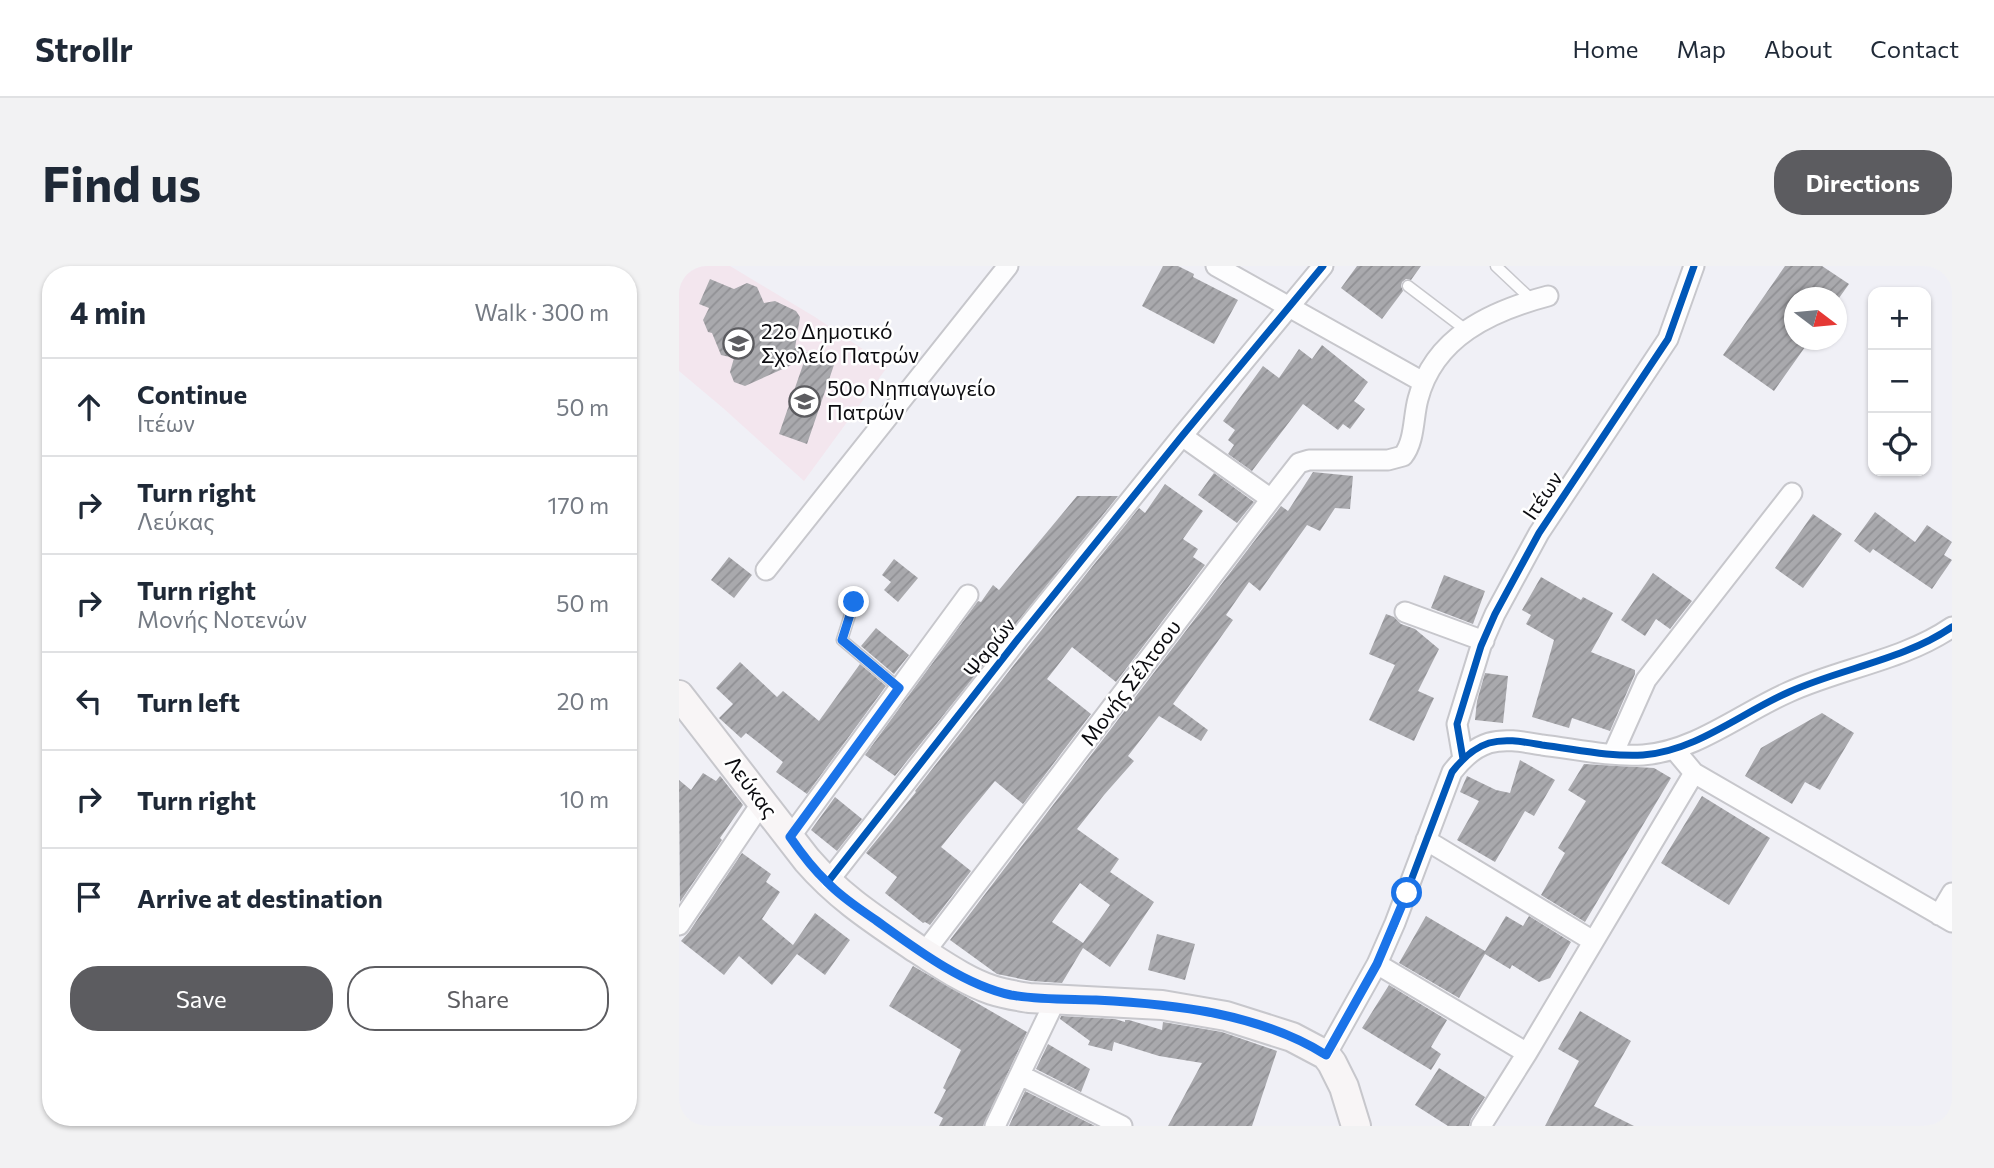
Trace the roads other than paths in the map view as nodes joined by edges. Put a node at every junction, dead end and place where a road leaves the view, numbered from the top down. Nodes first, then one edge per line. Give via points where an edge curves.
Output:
1 (1008, 266) edge
2 (1216, 266) edge
3 (1323, 266) edge
4 (1496, 266) edge
5 (1694, 266) edge
6 (1408, 286) dead end
7 (1540, 298) joint
8 (1290, 308) junction
9 (1466, 330) junction
10 (1423, 382) junction
11 (1182, 436) junction
12 (1792, 493) dead end
13 (1271, 499) junction
14 (766, 570) dead end
15 (968, 595) dead end
16 (854, 602) dead end
17 (1405, 612) dead end
18 (1952, 627) edge
19 (1484, 640) junction
20 (899, 688) junction
21 (679, 695) edge
22 (1674, 749) junction
23 (1613, 754) junction
24 (1463, 759) junction
25 (1693, 773) junction
26 (763, 801) junction
27 (790, 837) junction
28 (1426, 840) junction
29 (827, 883) junction
30 (1952, 893) edge
31 (1946, 918) edge
32 (679, 925) edge
33 (1593, 941) junction
34 (924, 953) junction
35 (1377, 964) junction
36 (1056, 999) junction
37 (1527, 1053) junction
38 (1326, 1055) junction
39 (1020, 1075) junction
40 (995, 1126) edge
41 (1122, 1126) edge
42 (1356, 1126) edge
43 (1481, 1126) edge

1 - 14 street
2 - 8 street
3 - 8 street, Ψαρών
4 - 7 lane
5 - 19 street, Ιτέων via 1668,339 1539,533
6 - 9 lane
7 - 9 street via 1500,311
8 - 10 street
8 - 11 street, Ψαρών
9 - 10 street via 1440,354
10 - 13 street, Μονής Σέλτσου via 1409,449 1403,457 1299,463
11 - 13 street
11 - 29 street, Ψαρών
12 - 23 street via 1646,680
13 - 34 street, Μονής Σέλτσου
15 - 20 street
16 - 20 lane via 842,640
17 - 19 street
18 - 22 street via 1919,645 1791,691
19 - 24 street, Ιτέων via 1457,724
20 - 27 street
21 - 26 main road, Λεύκας
22 - 23 street
22 - 25 street
23 - 24 street via 1508,740 1476,748
24 - 28 street via 1452,772
25 - 31 street
25 - 33 street
26 - 27 main road, Λεύκας
26 - 32 street
27 - 29 main road, Λεύκας
28 - 33 street
28 - 35 street
29 - 34 main road, Λεύκας
30 - 31 street
33 - 37 street
34 - 36 main road, Λεύκας via 992,990
35 - 37 street
35 - 38 street
36 - 38 main road, Λεύκας via 1162,1005 1226,1016 1291,1037
36 - 39 street
37 - 43 street
38 - 42 main road via 1344,1087
39 - 40 street
39 - 41 street

